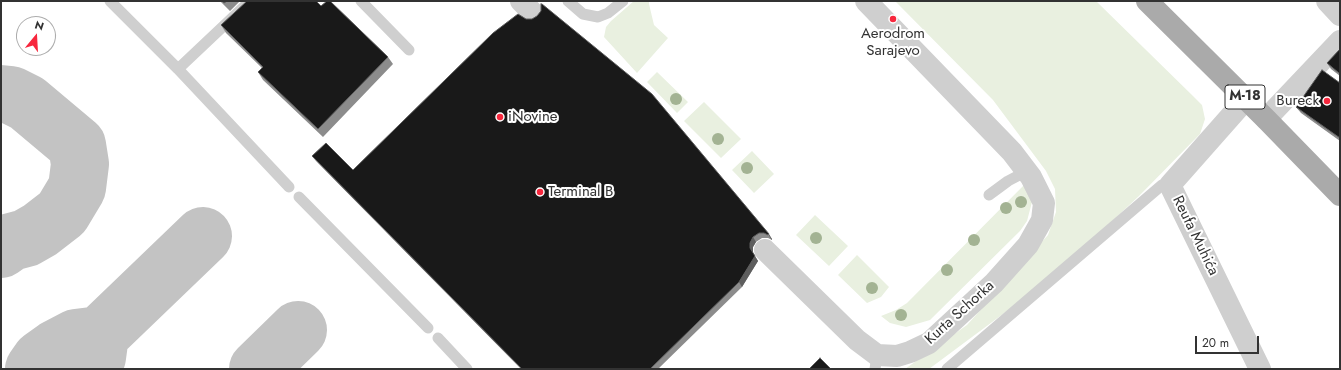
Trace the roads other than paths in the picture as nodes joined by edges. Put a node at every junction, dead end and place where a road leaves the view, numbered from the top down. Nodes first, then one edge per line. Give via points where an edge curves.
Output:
1 (110, 1) edge
2 (250, 1) edge
3 (568, 1) edge
4 (623, 1) edge
5 (866, 1) edge
6 (1148, 1) edge
7 (1326, 1) edge
8 (362, 2) edge
9 (1340, 15) edge
10 (1340, 41) edge
11 (409, 50) dead end
12 (178, 69) junction
13 (1246, 98) junction
14 (1266, 119) junction
15 (1027, 171) junction
16 (1170, 185) junction
17 (289, 187) dead end
18 (989, 195) dead end
19 (1340, 195) edge
20 (299, 197) dead end
21 (765, 250) dead end
22 (428, 328) dead end
23 (438, 338) dead end
24 (876, 362) edge
25 (467, 369) edge
26 (947, 369) edge
27 (1260, 369) edge

1 - 12 lane
2 - 12 lane
3 - 4 lane via 583,14 598,17 608,13
5 - 15 street, Kurta Schorka via 1012,152
6 - 13 main road, M-18
7 - 9 street
8 - 11 lane
10 - 14 street
12 - 17 lane
13 - 14 main road, M-18
13 - 16 street, Reufa Muhića
14 - 19 main road, M-18
15 - 18 lane
15 - 24 street, Kurta Schorka via 1044,203 1042,220 1028,245 994,283 929,343 910,352
16 - 26 lane via 1162,185
16 - 27 street, Reufa Muhića
20 - 22 lane
21 - 24 street, Kurta Schorka
23 - 25 lane

